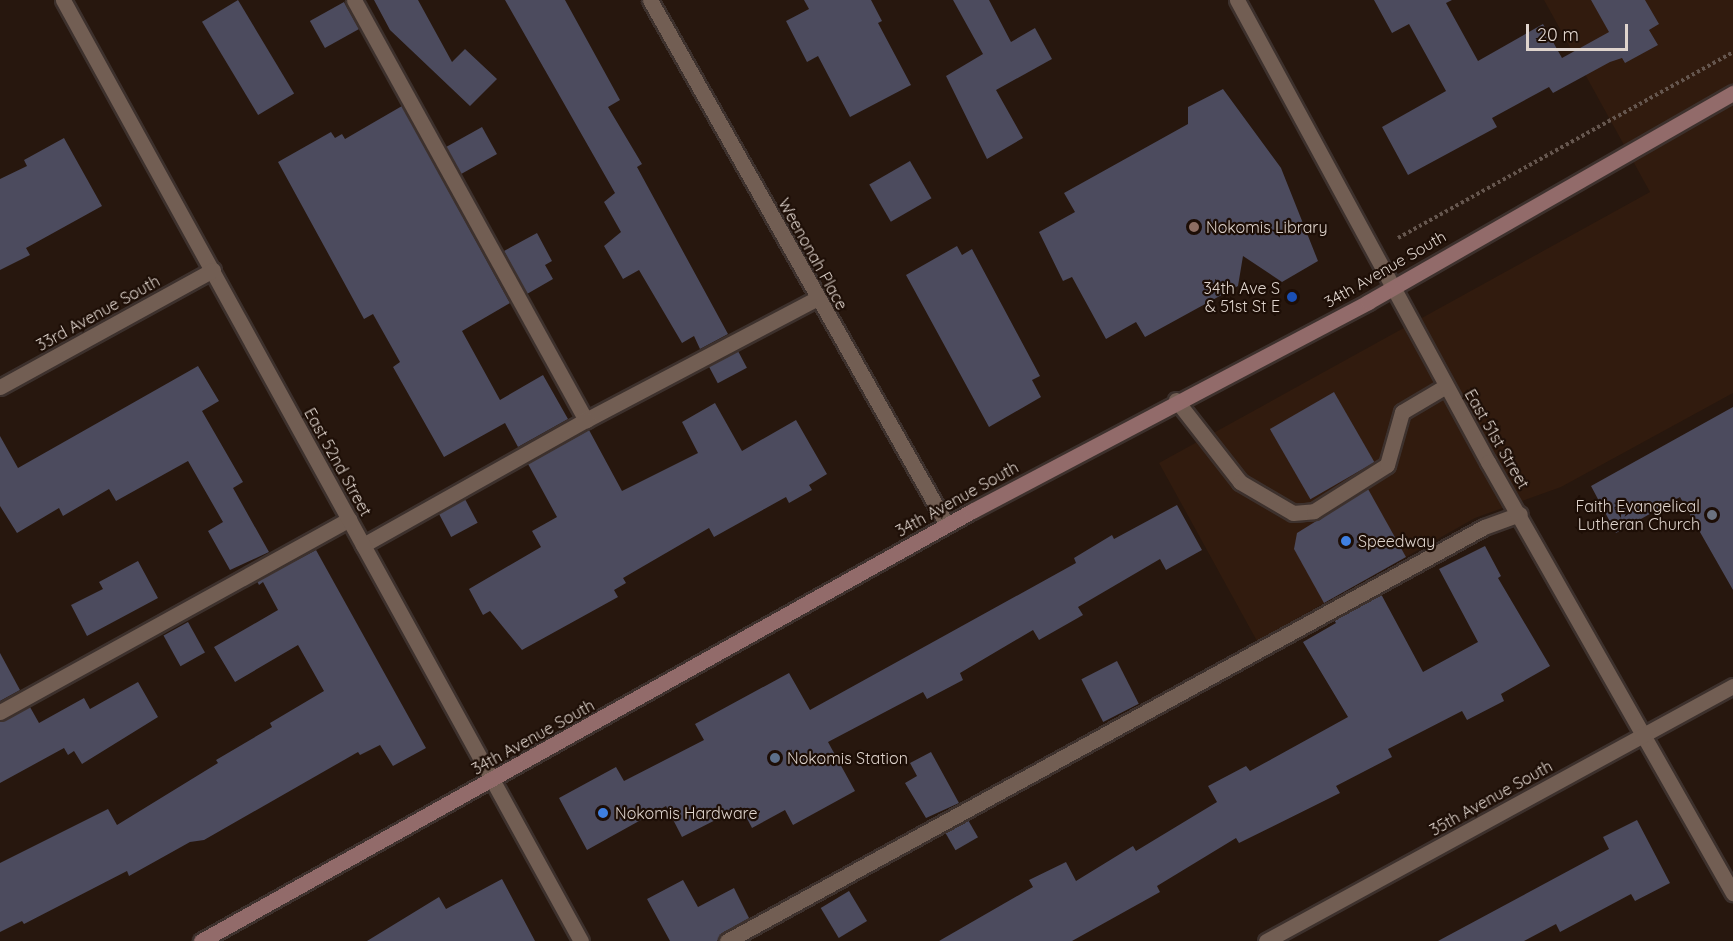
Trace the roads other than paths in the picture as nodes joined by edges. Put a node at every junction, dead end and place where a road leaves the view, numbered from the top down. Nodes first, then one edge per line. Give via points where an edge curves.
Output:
1 (63, 0) edge
2 (354, 0) edge
3 (650, 0) edge
4 (1237, 0) edge
5 (1733, 93) edge
6 (213, 270) junction
7 (1395, 286) junction
8 (817, 298) junction
9 (1446, 386) junction
10 (0, 387) edge
11 (1176, 400) junction
12 (586, 420) junction
13 (1520, 514) junction
14 (349, 519) junction
15 (947, 525) junction
16 (363, 545) junction
17 (1733, 686) edge
18 (0, 712) edge
19 (1645, 737) junction
20 (494, 780) junction
21 (1733, 893) edge
22 (201, 941) edge
23 (581, 941) edge
24 (727, 941) edge
25 (1266, 941) edge

1 - 6 street, East 52nd Street
2 - 12 street
3 - 8 street, Weenonah Place
4 - 7 street, East 51st Street
5 - 7 street, 34th Avenue South
6 - 10 street, 33rd Avenue South
6 - 14 street, East 52nd Street
7 - 9 street, East 51st Street
7 - 11 street, 34th Avenue South
8 - 12 street
8 - 15 street, Weenonah Place
9 - 11 street via 1402,412 1388,465 1314,511 1293,513 1240,482
9 - 13 street, East 51st Street
11 - 15 street, 34th Avenue South
12 - 16 street
13 - 19 street, East 51st Street
13 - 24 street via 1484,527
14 - 16 street, East 52nd Street
14 - 18 street
15 - 20 street, 34th Avenue South
16 - 20 street, East 52nd Street
17 - 19 street, 35th Avenue South
19 - 21 street, East 51st Street
19 - 25 street, 35th Avenue South
20 - 22 street, 34th Avenue South
20 - 23 street, East 52nd Street

